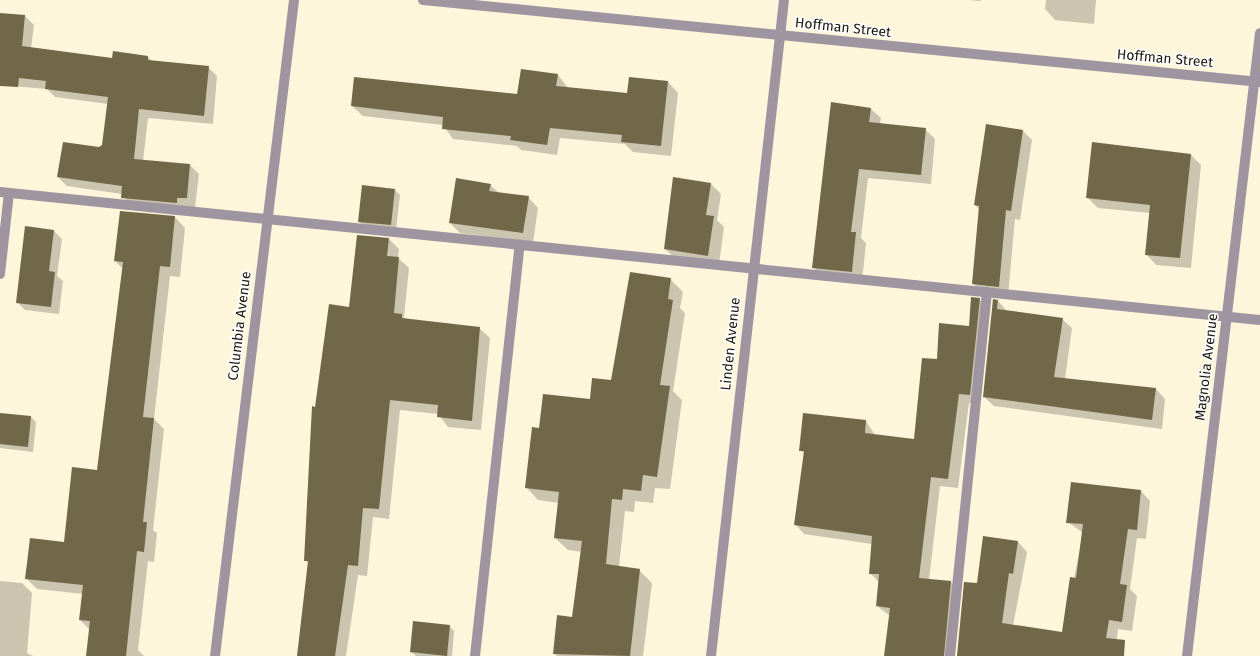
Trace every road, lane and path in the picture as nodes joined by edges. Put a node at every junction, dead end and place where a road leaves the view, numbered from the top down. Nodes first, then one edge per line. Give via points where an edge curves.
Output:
1 (294, 0) edge
2 (423, 0) edge
3 (784, 0) edge
4 (1260, 33) edge
5 (781, 36) junction
6 (1258, 82) edge
7 (5, 192) edge
8 (267, 218) junction
9 (520, 244) junction
10 (754, 268) junction
11 (0, 274) edge
12 (987, 292) junction
13 (1227, 317) junction
14 (1260, 320) edge
15 (215, 656) edge
16 (475, 656) edge
17 (711, 656) edge
18 (950, 656) edge
19 (1187, 656) edge

1 - 8 street, Columbia Avenue
2 - 5 street, Hoffman Street
3 - 5 street, Linden Avenue
4 - 6 street, Magnolia Avenue
5 - 6 street, Hoffman Street
5 - 10 street, Linden Avenue
6 - 13 street, Magnolia Avenue
7 - 8 street
7 - 11 street
8 - 9 street
8 - 15 street, Columbia Avenue
9 - 10 street
9 - 16 street
10 - 12 street
10 - 17 street, Linden Avenue
12 - 13 street
12 - 18 street
13 - 14 street
13 - 19 street, Magnolia Avenue

